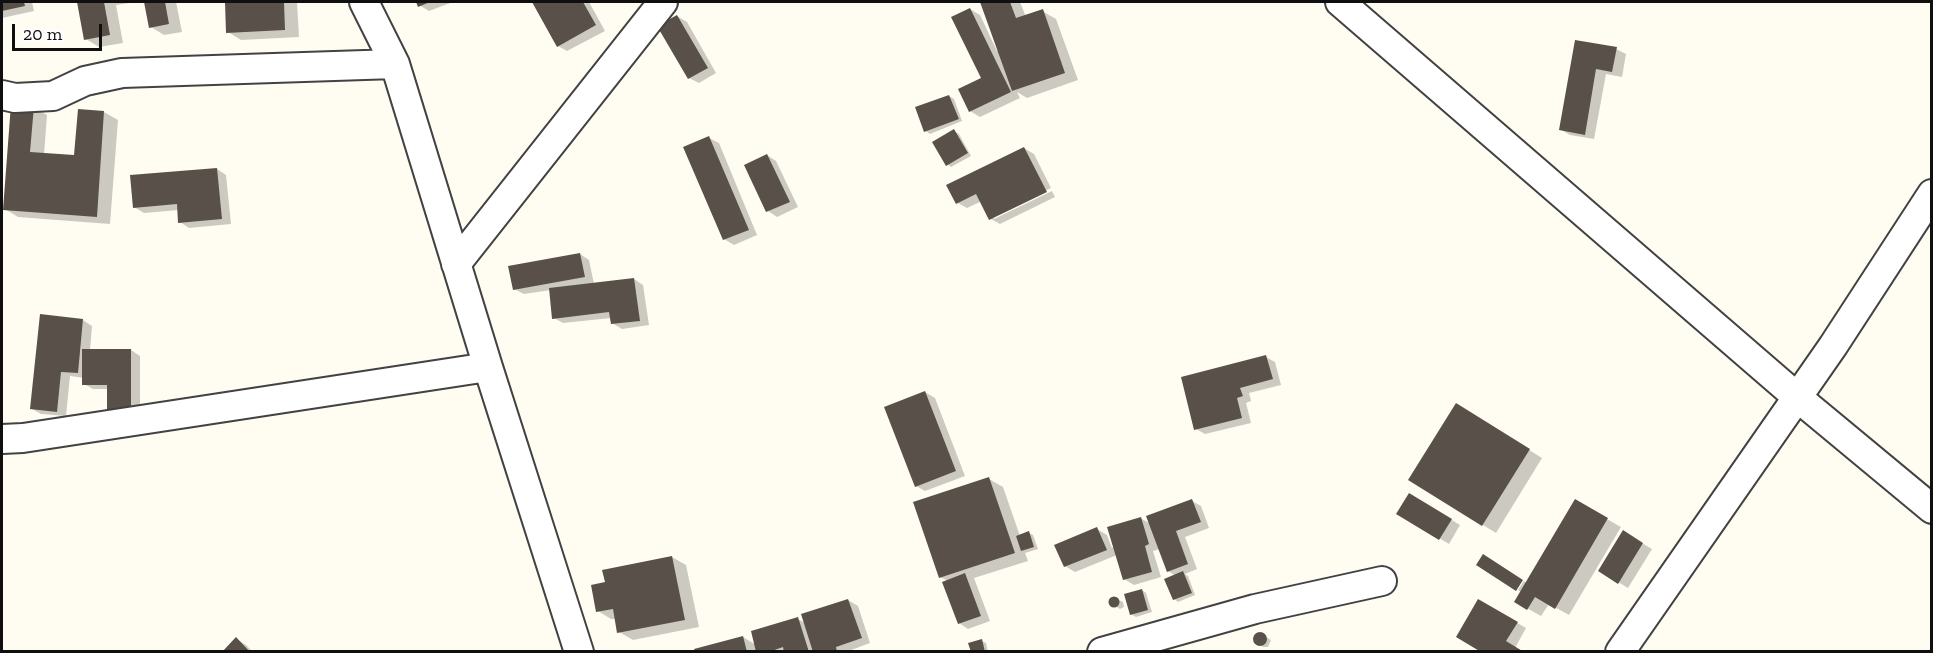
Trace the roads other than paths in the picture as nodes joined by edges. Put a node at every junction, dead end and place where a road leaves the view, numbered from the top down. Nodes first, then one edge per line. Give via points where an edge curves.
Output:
1 (364, 2) edge
2 (663, 2) edge
3 (1340, 2) edge
4 (395, 64) junction
5 (2, 95) edge
6 (1932, 194) edge
7 (456, 264) junction
8 (488, 367) junction
9 (1797, 397) junction
10 (2, 439) edge
11 (1932, 509) edge
12 (1382, 581) dead end
13 (579, 651) edge
14 (1102, 651) edge
15 (1620, 651) edge

1 - 4 street
2 - 7 street
3 - 9 street
4 - 5 street via 122,73 85,81 53,96
4 - 7 street
6 - 9 street
7 - 8 street
8 - 10 street
8 - 13 street
9 - 11 street
9 - 15 street
12 - 14 street via 1255,609

